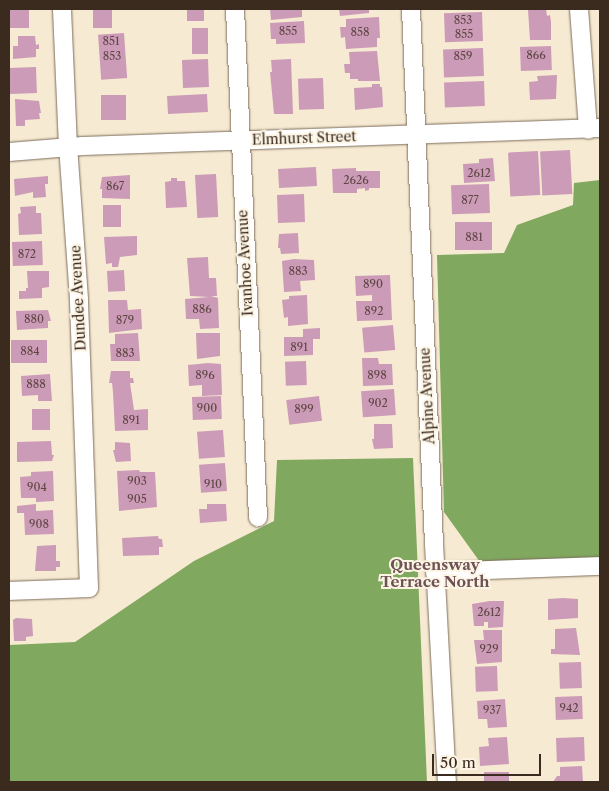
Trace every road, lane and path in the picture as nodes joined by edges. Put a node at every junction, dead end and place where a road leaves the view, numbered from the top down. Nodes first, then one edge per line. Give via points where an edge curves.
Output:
1 (62, 9) edge
2 (235, 9) edge
3 (411, 9) edge
4 (579, 9) edge
5 (594, 129) edge
6 (416, 134) junction
7 (240, 140) junction
8 (68, 147) junction
9 (9, 152) edge
10 (258, 516) dead end
11 (600, 566) edge
12 (436, 572) junction
13 (9, 591) edge
14 (447, 782) edge

1 - 8 street, Dundee Avenue
2 - 7 street, Ivanhoe Avenue
3 - 6 street, Alpine Avenue
4 - 5 street
5 - 6 street, Elmhurst Street
6 - 7 street, Elmhurst Street
6 - 12 street, Alpine Avenue
7 - 8 street, Elmhurst Street
7 - 10 street, Ivanhoe Avenue
8 - 9 street, Elmhurst Street
8 - 13 street, Dundee Avenue via 79,299 89,588
11 - 12 street
12 - 14 street, Alpine Avenue

